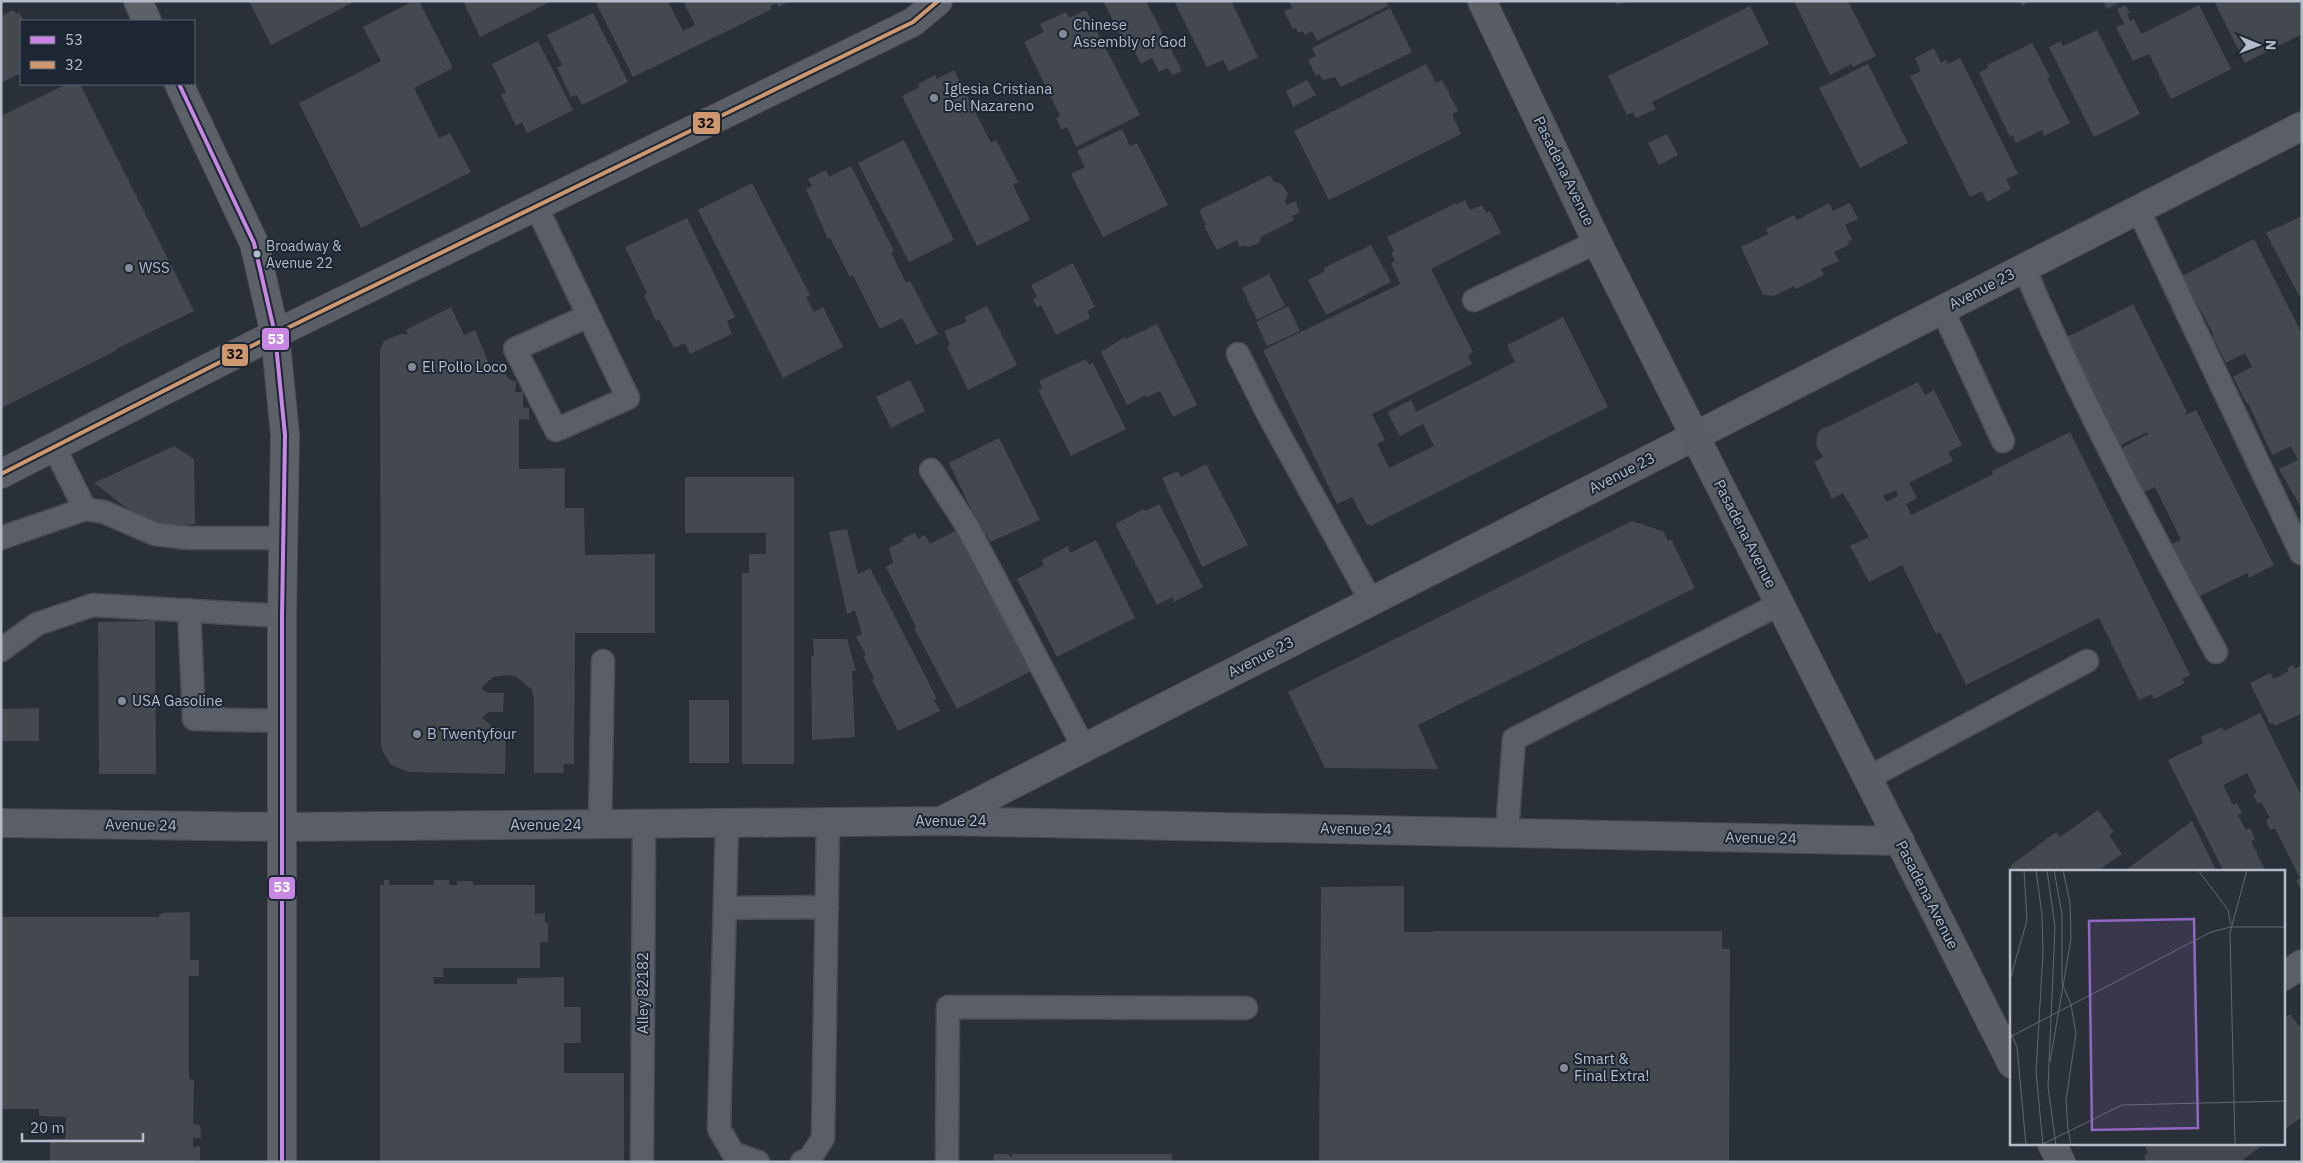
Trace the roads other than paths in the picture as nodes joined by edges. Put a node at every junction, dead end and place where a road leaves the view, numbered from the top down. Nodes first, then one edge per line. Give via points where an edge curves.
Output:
1 (138, 1) edge
2 (938, 1) edge
3 (1482, 1) edge
4 (147, 20) edge
5 (178, 85) edge
6 (2301, 128) edge
7 (536, 206) junction
8 (2138, 209) junction
9 (1598, 242) junction
10 (2024, 268) junction
11 (1474, 300) dead end
12 (1942, 309) junction
13 (588, 316) junction
14 (274, 334) junction
15 (1238, 354) dead end
16 (1695, 436) junction
17 (2004, 441) dead end
18 (54, 447) junction
19 (931, 470) dead end
20 (1, 474) edge
21 (84, 509) junction
22 (1, 538) edge
23 (283, 538) junction
24 (2301, 554) edge
25 (1371, 601) junction
26 (1780, 604) junction
27 (189, 610) junction
28 (282, 616) junction
29 (1, 650) edge
30 (2216, 652) dead end
31 (2087, 660) dead end
32 (603, 662) dead end
33 (282, 721) junction
34 (1084, 748) junction
35 (1868, 778) junction
36 (942, 821) junction
37 (828, 822) junction
38 (1, 823) edge
39 (727, 823) junction
40 (600, 824) junction
41 (644, 824) junction
42 (282, 826) junction
43 (1507, 832) junction
44 (1900, 841) junction
45 (827, 906) junction
46 (725, 908) junction
47 (2302, 964) edge
48 (2286, 975) edge
49 (1246, 1008) dead end
50 (2010, 1060) edge
51 (2053, 1146) edge
52 (282, 1162) edge
53 (642, 1162) edge
54 (758, 1162) edge
55 (802, 1162) edge
56 (947, 1162) edge
57 (2061, 1162) edge

1 - 4 main road
2 - 7 street via 913,22
3 - 9 main road, Pasadena Avenue
5 - 14 main road via 254,243
6 - 8 street, Avenue 23
7 - 13 lane
7 - 14 street
8 - 10 street, Avenue 23
8 - 24 lane
9 - 11 lane
9 - 16 main road, Pasadena Avenue
10 - 12 street, Avenue 23
10 - 30 lane via 2045,318
12 - 16 street, Avenue 23
12 - 17 lane
13 - 13 lane via 628,398 556,430 515,349
14 - 18 street
14 - 23 main road via 285,435
15 - 25 lane
16 - 25 street, Avenue 23
16 - 26 main road, Pasadena Avenue
18 - 20 street
18 - 21 lane
19 - 34 lane via 972,534
21 - 22 lane
21 - 23 lane via 104,512 155,534 188,538
23 - 28 main road
25 - 34 street, Avenue 23
26 - 35 main road, Pasadena Avenue
26 - 43 lane via 1514,739
27 - 28 lane
27 - 29 lane via 93,605 37,624
27 - 33 lane via 194,719
28 - 33 main road
31 - 35 lane
32 - 40 lane
33 - 42 main road
34 - 36 street, Avenue 23
35 - 44 main road, Pasadena Avenue
36 - 37 street, Avenue 24
36 - 43 street, Avenue 24
37 - 39 street, Avenue 24
37 - 45 lane
38 - 42 street, Avenue 24
39 - 41 street, Avenue 24
39 - 46 lane
40 - 41 street, Avenue 24
40 - 42 street, Avenue 24
41 - 53 lane, Alley 82182
42 - 52 main road
43 - 44 street, Avenue 24
44 - 50 main road, Pasadena Avenue
45 - 46 lane
45 - 55 lane via 823,1138 810,1158
46 - 54 lane via 719,1129 733,1153
47 - 48 street
49 - 56 lane via 948,1007
51 - 57 main road

